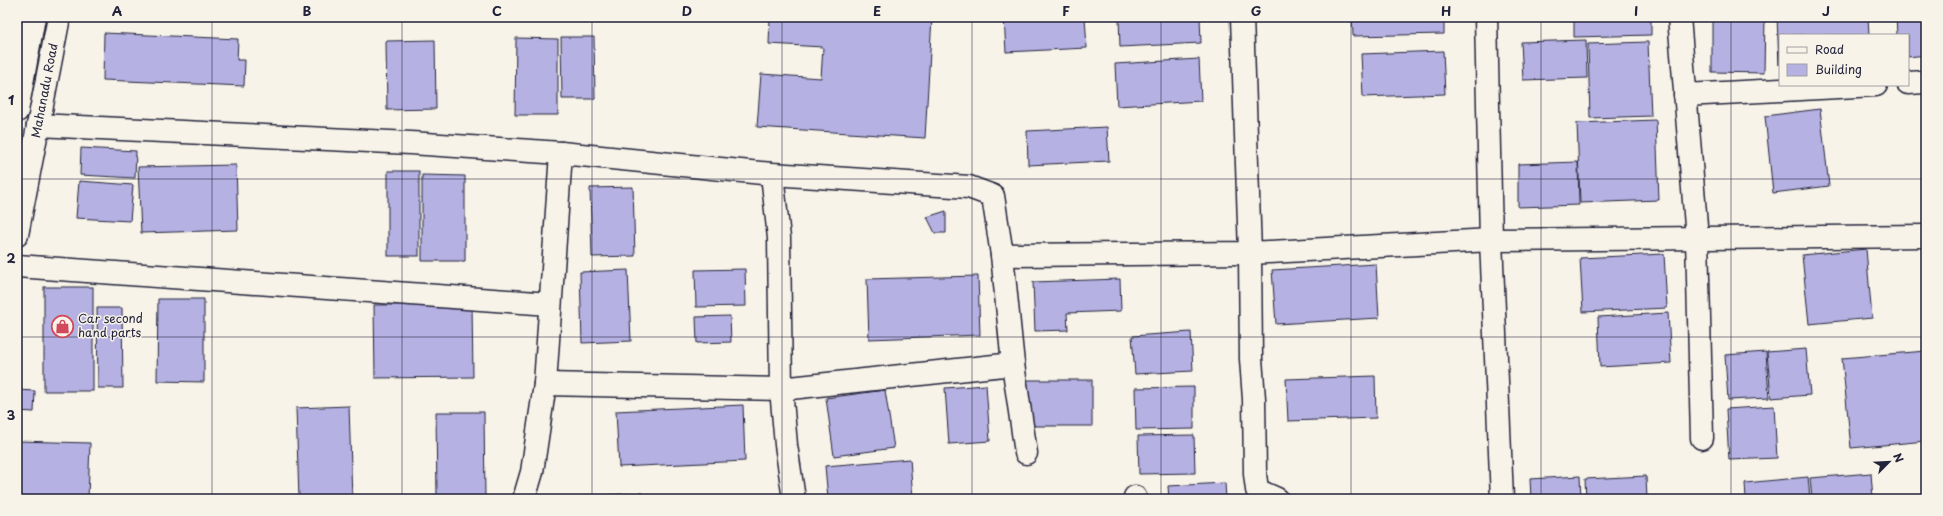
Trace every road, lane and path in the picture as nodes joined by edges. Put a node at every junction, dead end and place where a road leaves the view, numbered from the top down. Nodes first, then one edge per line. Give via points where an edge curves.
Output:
1 (34, 17) edge
2 (59, 17) edge
3 (1242, 17) edge
4 (1486, 17) edge
5 (1679, 17) edge
6 (1926, 82) edge
7 (1909, 83) edge
8 (1857, 86) edge
9 (1685, 95) junction
10 (17, 111) edge
11 (38, 125) junction
12 (561, 153) junction
13 (772, 174) junction
14 (17, 234) edge
15 (1926, 236) edge
16 (1697, 238) junction
17 (1491, 240) junction
18 (1250, 253) junction
19 (1002, 255) junction
20 (17, 266) edge
21 (550, 304) junction
22 (1013, 364) junction
23 (545, 384) junction
24 (781, 389) junction
25 (1702, 438) dead end
26 (1026, 453) dead end
27 (524, 499) edge
28 (794, 499) edge
29 (1277, 499) edge
30 (1502, 499) edge

1 - 10 street, Mahanadu Road
2 - 11 street, Mahanadu Road
3 - 18 street
4 - 17 street
5 - 9 street
6 - 7 street
8 - 9 street
9 - 16 street
11 - 12 street
11 - 14 street, Mahanadu Road
12 - 13 street
12 - 21 street
13 - 19 street via 969,187 993,196
13 - 24 street via 779,238
15 - 16 street
16 - 17 street
16 - 25 street
17 - 18 street
17 - 30 street
18 - 19 street
18 - 29 street via 1255,474 1257,490
19 - 22 street
20 - 21 street
21 - 23 street
22 - 24 street
22 - 26 street
23 - 24 street
23 - 27 street via 532,472
24 - 28 street

